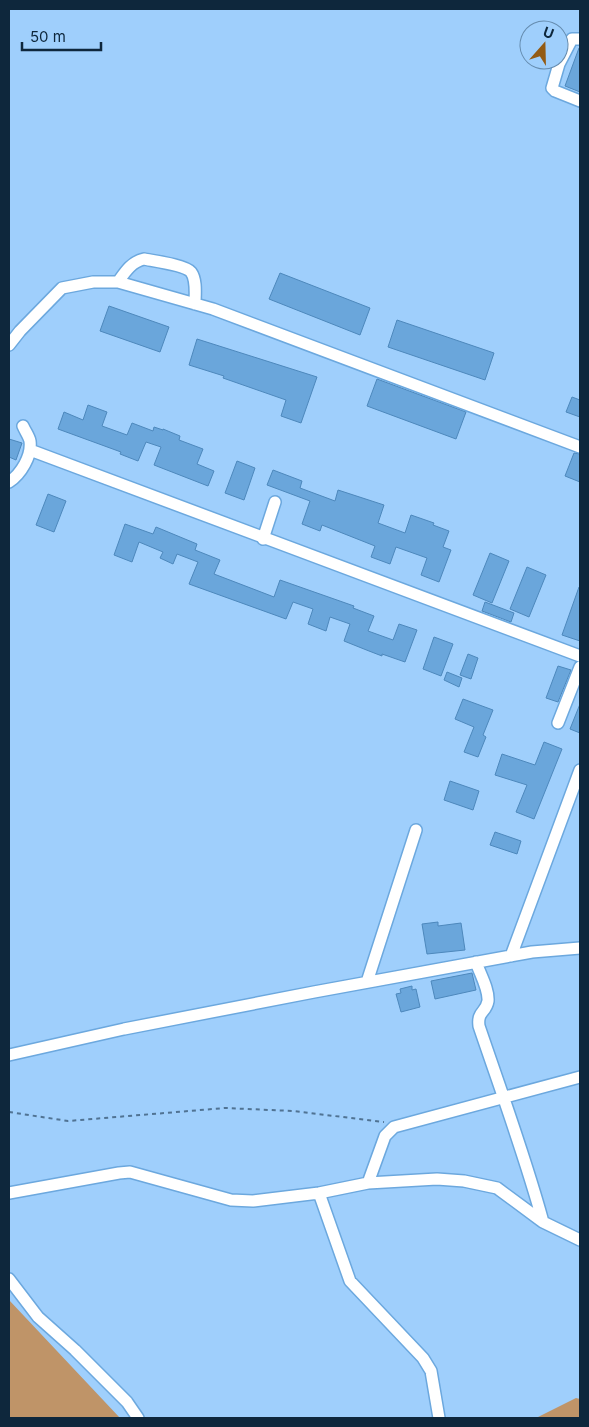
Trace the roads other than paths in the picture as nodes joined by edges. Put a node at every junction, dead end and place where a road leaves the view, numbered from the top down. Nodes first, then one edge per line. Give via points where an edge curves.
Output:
1 (580, 39) edge
2 (580, 101) edge
3 (118, 282) junction
4 (195, 304) junction
5 (9, 345) edge
6 (23, 426) dead end
7 (580, 446) edge
8 (30, 450) junction
9 (9, 482) edge
10 (275, 502) dead end
11 (263, 539) junction
12 (580, 656) edge
13 (580, 667) edge
14 (558, 723) dead end
15 (580, 770) edge
16 (416, 830) dead end
17 (580, 948) edge
18 (511, 956) junction
19 (476, 962) junction
20 (367, 982) junction
21 (9, 1054) edge
22 (580, 1077) edge
23 (502, 1098) junction
24 (368, 1183) junction
25 (9, 1193) edge
26 (320, 1193) junction
27 (544, 1222) junction
28 (580, 1240) edge
29 (9, 1279) edge
30 (138, 1418) edge
31 (439, 1418) edge

1 - 2 street via 572,39 559,64 552,88
3 - 4 street
3 - 4 street via 139,260 185,268 193,277
3 - 5 street via 93,282 62,288
4 - 7 street
6 - 8 street via 30,440
8 - 9 street via 24,467
8 - 11 street
10 - 11 street
11 - 12 street
13 - 14 street
15 - 18 street
16 - 20 street
17 - 18 street
18 - 19 street
19 - 20 street
19 - 23 street via 488,995 488,1003 478,1018 479,1026
20 - 21 street
22 - 23 street
23 - 24 street via 394,1127 385,1136
23 - 27 street via 527,1163
24 - 26 street
24 - 27 street via 437,1179 493,1186
25 - 26 street via 130,1172 231,1200 253,1202
26 - 31 street via 350,1281 423,1358 431,1371
27 - 28 street
29 - 30 street via 38,1317 127,1402

